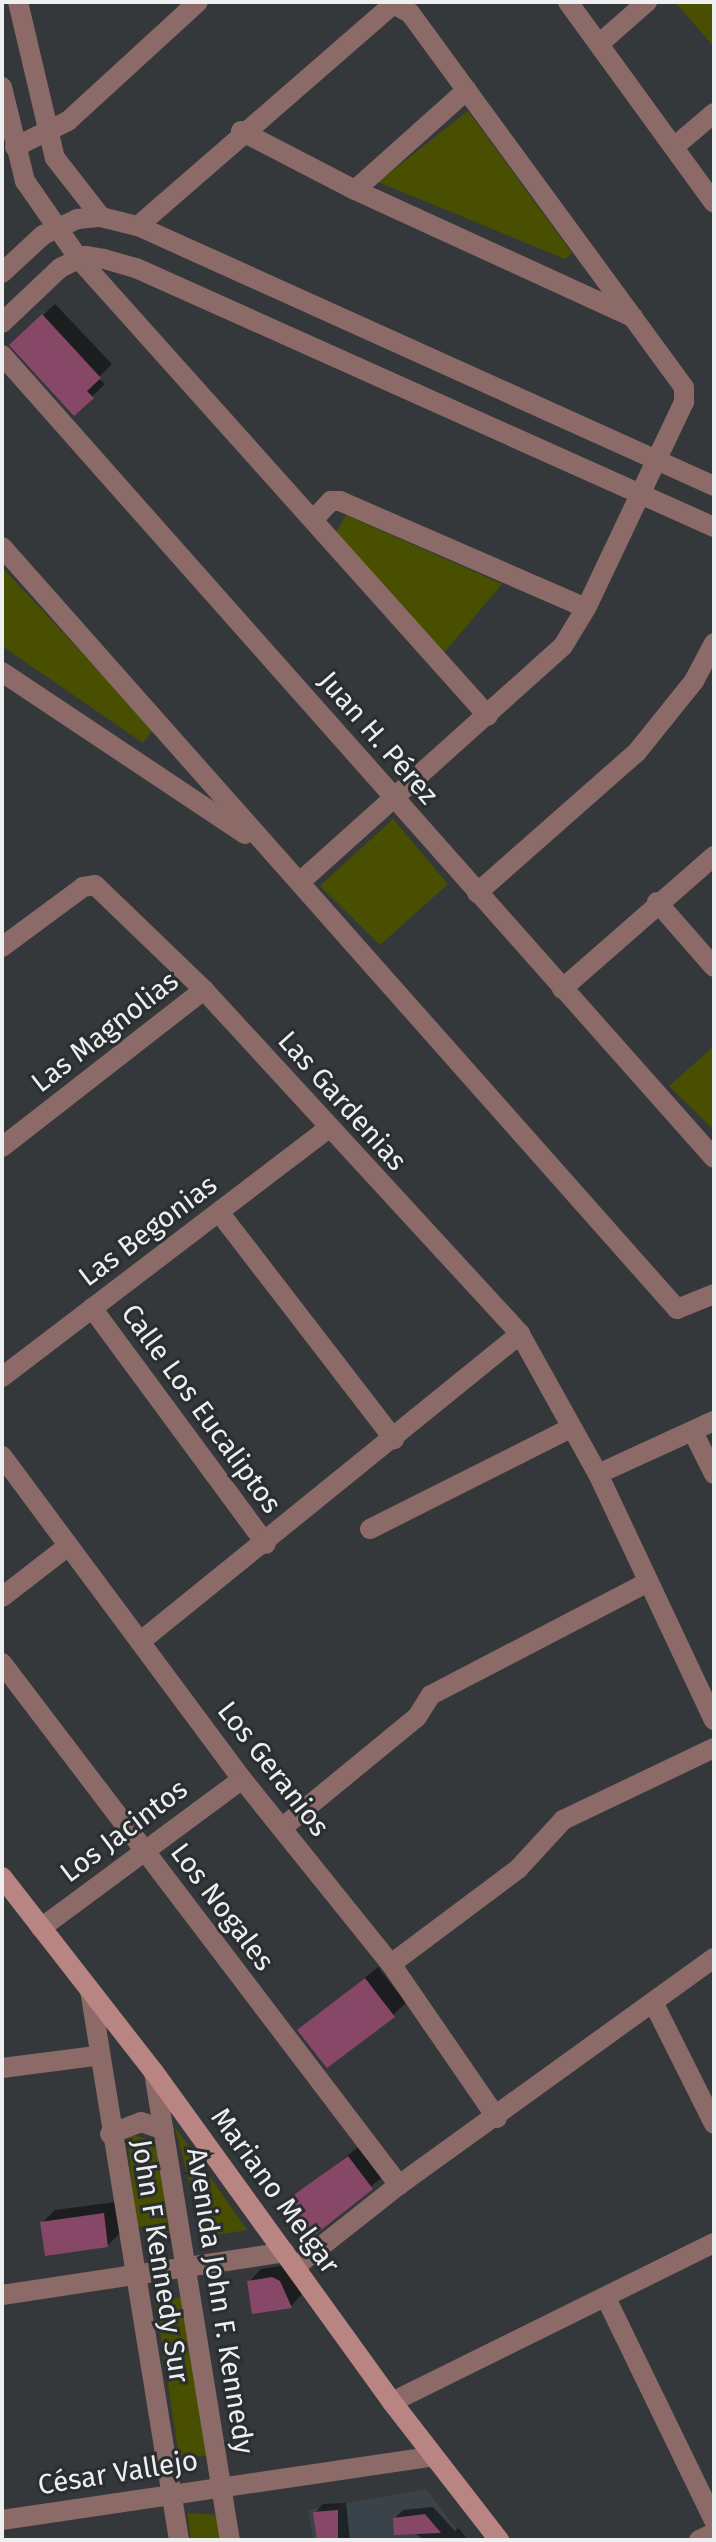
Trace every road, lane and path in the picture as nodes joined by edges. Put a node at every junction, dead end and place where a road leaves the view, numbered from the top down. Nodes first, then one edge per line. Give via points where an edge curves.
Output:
1 (18, 2) edge
2 (198, 2) edge
3 (568, 2) edge
4 (647, 2) edge
5 (599, 44) junction
6 (2, 87) edge
7 (467, 90) junction
8 (714, 113) edge
9 (241, 131) junction
10 (46, 132) junction
11 (15, 147) junction
12 (674, 147) junction
13 (355, 190) junction
14 (714, 203) edge
15 (101, 217) junction
16 (138, 226) junction
17 (58, 227) junction
18 (79, 259) junction
19 (2, 273) edge
20 (637, 319) junction
21 (2, 323) edge
22 (2, 355) edge
23 (657, 460) junction
24 (714, 486) edge
25 (640, 494) junction
26 (314, 519) junction
27 (714, 527) edge
28 (2, 547) edge
29 (586, 608) junction
30 (714, 643) edge
31 (2, 672) edge
32 (488, 716) junction
33 (394, 799) junction
34 (265, 847) junction
35 (714, 856) edge
36 (300, 882) junction
37 (477, 893) junction
38 (657, 902) junction
39 (2, 947) edge
40 (714, 967) edge
41 (562, 989) junction
42 (204, 990) junction
43 (328, 1129) junction
44 (2, 1147) edge
45 (714, 1158) edge
46 (219, 1212) junction
47 (714, 1294) edge
48 (92, 1308) junction
49 (520, 1334) junction
50 (2, 1377) edge
51 (714, 1421) edge
52 (571, 1428) junction
53 (693, 1432) junction
54 (394, 1439) junction
55 (2, 1456) edge
56 (598, 1474) junction
57 (714, 1474) edge
58 (370, 1529) dead end
59 (266, 1544) junction
60 (68, 1546) junction
61 (648, 1582) junction
62 (2, 1597) edge
63 (141, 1641) junction
64 (2, 1663) edge
65 (714, 1720) edge
66 (714, 1748) edge
67 (242, 1779) junction
68 (283, 1827) junction
69 (144, 1852) junction
70 (2, 1877) edge
71 (41, 1928) junction
72 (714, 1958) edge
73 (391, 1964) junction
74 (90, 1990) junction
75 (654, 2004) junction
76 (96, 2056) junction
77 (2, 2068) edge
78 (154, 2072) junction
79 (497, 2118) junction
80 (714, 2124) edge
81 (164, 2130) junction
82 (110, 2134) junction
83 (399, 2185) junction
84 (714, 2243) edge
85 (290, 2259) junction
86 (187, 2263) junction
87 (132, 2274) junction
88 (2, 2295) edge
89 (606, 2298) junction
90 (392, 2402) junction
91 (433, 2456) junction
92 (221, 2486) junction
93 (171, 2494) junction
94 (2, 2520) edge
95 (714, 2520) edge
96 (714, 2533) edge
97 (179, 2540) edge
98 (230, 2540) edge
99 (499, 2540) edge
100 (699, 2540) edge

1 - 10 street
2 - 10 street via 68,121
3 - 5 street
4 - 5 street
5 - 12 street
6 - 11 street
7 - 9 street via 410,13 393,4
7 - 13 street
7 - 20 street
8 - 12 street
9 - 13 street
9 - 16 street
10 - 11 street
10 - 15 street via 66,176
11 - 17 street via 25,181
12 - 14 street
13 - 20 street
15 - 16 street
15 - 17 street
16 - 23 street
17 - 18 street
17 - 19 street
18 - 21 street via 60,268
18 - 25 street via 136,268
18 - 26 street
20 - 23 street via 684,388 684,402
22 - 33 street, Juan H. Pérez
23 - 24 street
23 - 25 street
25 - 27 street
25 - 29 street
26 - 29 street via 331,501 340,501
26 - 32 street
28 - 34 street
29 - 32 street via 553,658
30 - 37 street via 694,681 637,752
31 - 34 street
32 - 33 street
33 - 36 street
33 - 37 street, Juan H. Pérez
34 - 36 street
35 - 38 street
36 - 47 street via 677,1309
37 - 41 street, Juan H. Pérez
38 - 40 street
38 - 41 street
39 - 42 street, Las Gardenias via 83,887 95,885
41 - 45 street, Juan H. Pérez
42 - 43 street, Las Gardenias
42 - 44 street, Las Magnolias
43 - 46 street, Las Begonias
43 - 49 street, Las Gardenias
46 - 48 street, Las Begonias
46 - 54 street
48 - 50 street, Las Begonias
48 - 59 street, Calle Los Eucaliptos
49 - 52 street, Las Gardenias
49 - 54 street
51 - 53 street
52 - 56 street, Las Gardenias
52 - 58 street
53 - 56 street
53 - 57 street
54 - 59 street
55 - 60 street, Los Geranios
56 - 61 street, Las Gardenias
59 - 63 street
60 - 62 street
60 - 63 street, Los Geranios
61 - 65 street, Las Gardenias
61 - 68 street via 431,1695 417,1717
63 - 67 street, Los Geranios
64 - 69 street, Los Nogales
66 - 73 street via 563,1820 518,1869
67 - 68 street, Los Geranios
67 - 69 street, Los Jacintos
68 - 73 street, Los Geranios
69 - 71 street, Los Jacintos
69 - 83 street, Los Nogales
70 - 71 main road, Mariano Melgar
71 - 74 main road, Mariano Melgar
72 - 75 street
73 - 79 street, Los Geranios
74 - 76 street, John F Kennedy Sur
74 - 78 main road, Mariano Melgar
75 - 79 street
75 - 80 street
76 - 77 street
76 - 82 street, John F Kennedy Sur
78 - 81 street, Avenida John F. Kennedy
78 - 85 main road, Mariano Melgar
79 - 83 street
81 - 82 street via 141,2122
81 - 86 street, Avenida John F. Kennedy
82 - 87 street, John F Kennedy Sur
83 - 85 street
84 - 89 street
85 - 86 street
85 - 90 main road, Mariano Melgar
86 - 87 street
86 - 92 street, Avenida John F. Kennedy
87 - 88 street
87 - 93 street, John F Kennedy Sur
89 - 90 street
89 - 95 street
90 - 91 main road, Mariano Melgar
91 - 92 street, César Vallejo
91 - 99 main road, Mariano Melgar
92 - 93 street, César Vallejo
92 - 98 street, Avenida John F. Kennedy
93 - 94 street, César Vallejo
93 - 97 street, John F Kennedy Sur
96 - 100 street

